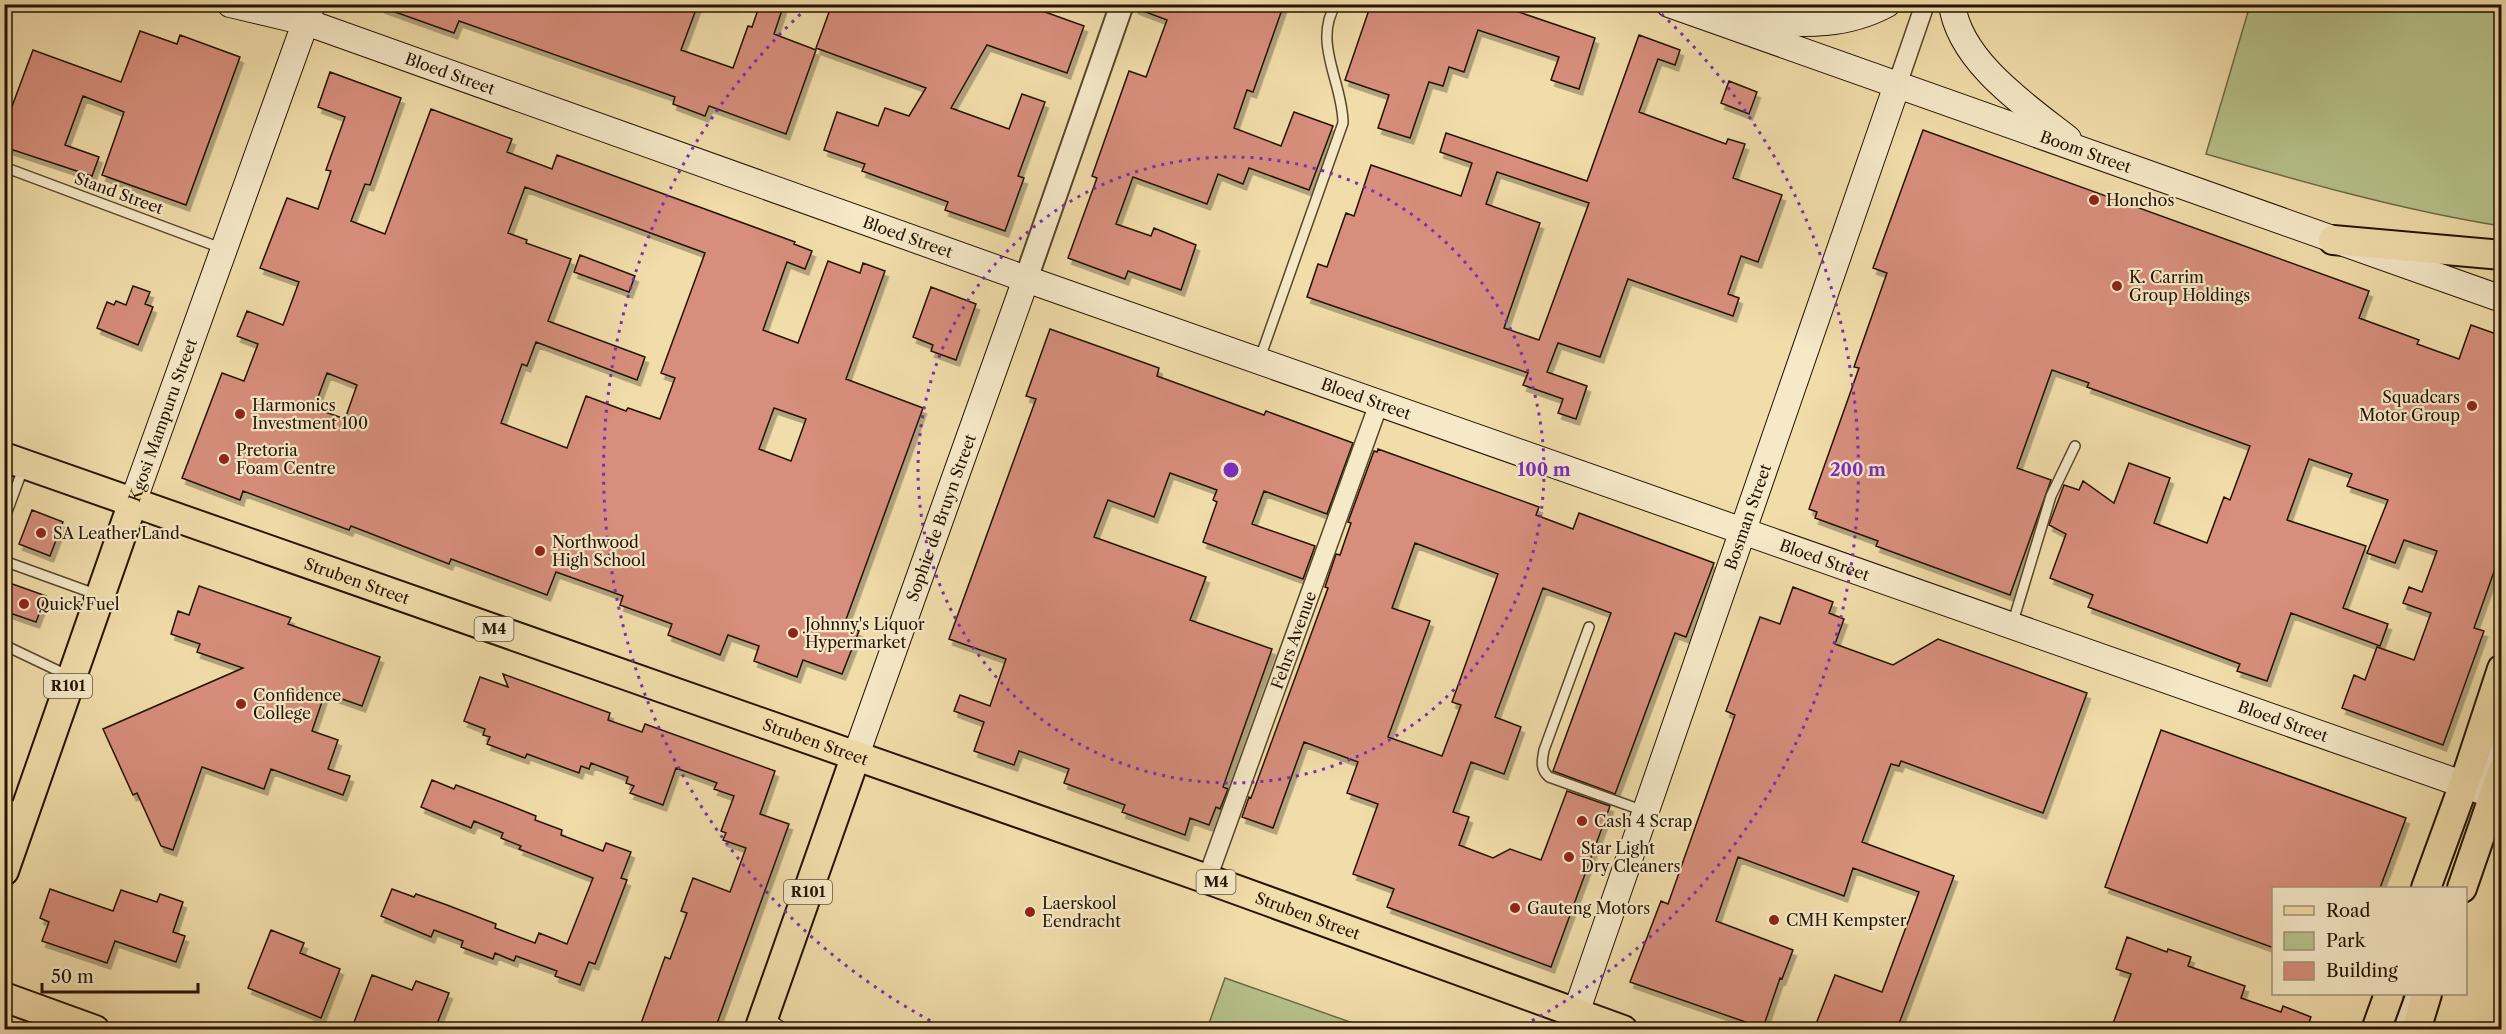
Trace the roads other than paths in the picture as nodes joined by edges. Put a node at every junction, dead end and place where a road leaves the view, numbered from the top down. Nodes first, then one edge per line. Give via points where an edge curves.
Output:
1 (230, 4) edge
2 (1122, 4) edge
3 (1336, 4) edge
4 (1669, 4) edge
5 (1887, 4) edge
6 (1925, 4) edge
7 (1952, 4) edge
8 (309, 13) edge
9 (1707, 18) junction
10 (1897, 86) junction
11 (2085, 152) junction
12 (4, 167) edge
13 (2333, 240) junction
14 (223, 248) junction
15 (2502, 255) edge
16 (1026, 279) junction
17 (2502, 299) edge
18 (1259, 360) junction
19 (1379, 403) junction
20 (2075, 446) dead end
21 (14, 461) edge
22 (133, 502) junction
23 (4, 520) edge
24 (1742, 531) junction
25 (4, 561) edge
26 (100, 596) junction
27 (1589, 627) dead end
28 (2012, 627) junction
29 (5, 647) edge
30 (2502, 669) edge
31 (71, 677) junction
32 (2502, 727) edge
33 (856, 755) junction
34 (2487, 790) edge
35 (15, 806) edge
36 (1646, 812) junction
37 (4, 871) edge
38 (1207, 879) junction
39 (2427, 887) edge
40 (2462, 887) edge
41 (2388, 995) edge
42 (2410, 995) edge
43 (2426, 995) edge
44 (4, 997) edge
45 (1573, 1021) edge
46 (770, 1025) edge
47 (96, 1029) edge
48 (1623, 1029) edge
49 (2376, 1029) edge
50 (2398, 1029) edge
51 (2416, 1029) edge

1 - 8 main road, Bloed Street
2 - 16 street, Sophie de Bruyn Street / R101
3 - 18 lane via 1326,31 1343,123
4 - 9 main road, Boom Street
5 - 9 main road via 1866,16 1827,23
6 - 10 street, Bosman Street
7 - 11 main road via 1961,36 1972,55
8 - 14 main road, Kgosi Mampuru Street / R101
8 - 16 main road, Bloed Street
9 - 10 main road, Boom Street
10 - 11 main road, Boom Street
10 - 24 main road, Bosman Street
11 - 13 main road, Boom Street
12 - 14 lane, Stand Street
13 - 15 main road
13 - 17 main road, Boom Street
14 - 22 main road, Kgosi Mampuru Street / R101
16 - 18 main road, Bloed Street
16 - 33 main road, Sophie de Bruyn Street / R101
18 - 19 main road, Bloed Street
19 - 24 main road, Bloed Street
19 - 38 street, Fehrs Avenue
20 - 28 lane via 2051,496
21 - 22 main road, Struben Street / M4
21 - 23 lane
22 - 26 main road, Kgosi Mampuru Street / R101
22 - 33 main road, Struben Street / M4
24 - 28 main road, Bloed Street
24 - 36 main road, Bosman Street
25 - 26 lane
26 - 31 main road, Kgosi Mampuru Street / R101
27 - 36 lane via 1541,764 1549,777
28 - 34 main road, Bloed Street
29 - 31 lane
30 - 34 main road
31 - 35 main road, Kgosi Mampuru Street / R101
32 - 34 lane
33 - 38 main road, Struben Street / M4
33 - 46 main road, Sophie de Bruyn Street / R101
34 - 39 main road
34 - 40 main road
35 - 37 main road, Kgosi Mampuru Street / R101
36 - 45 main road, Bosman Street
38 - 45 main road, Struben Street / M4
41 - 49 main road
42 - 50 lane
43 - 51 main road
44 - 47 main road
45 - 48 main road, Struben Street / M4

